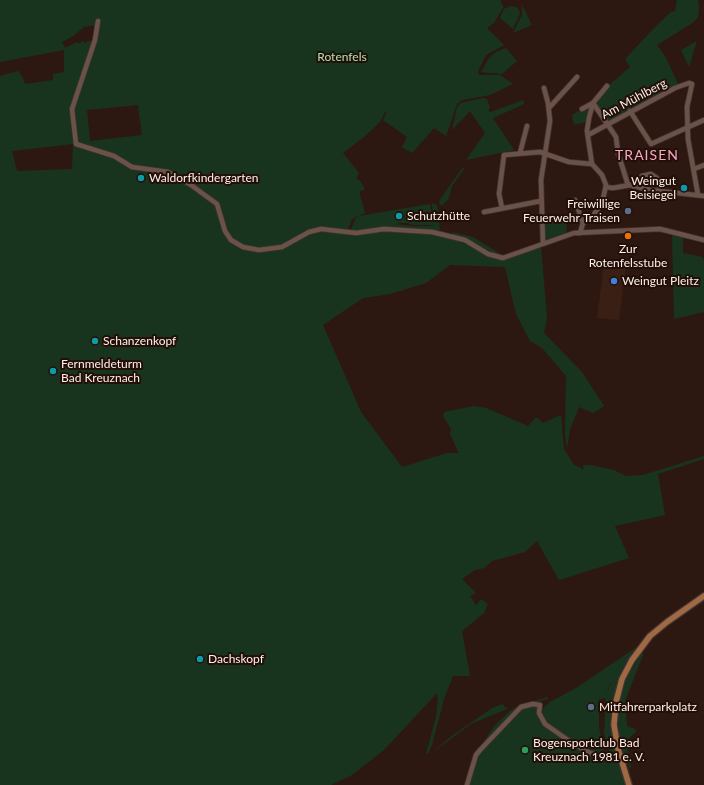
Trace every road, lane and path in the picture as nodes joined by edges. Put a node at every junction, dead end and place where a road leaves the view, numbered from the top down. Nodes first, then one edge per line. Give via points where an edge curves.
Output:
1 (98, 21) dead end
2 (578, 77) dead end
3 (607, 86) dead end
4 (544, 88) dead end
5 (593, 103) junction
6 (549, 108) junction
7 (582, 109) dead end
8 (630, 111) junction
9 (704, 120) edge
10 (607, 124) junction
11 (528, 126) dead end
12 (688, 126) junction
13 (588, 135) junction
14 (520, 153) junction
15 (546, 154) junction
16 (592, 164) junction
17 (704, 165) edge
18 (694, 169) junction
19 (630, 185) junction
20 (606, 187) junction
21 (661, 191) junction
22 (698, 194) junction
23 (704, 196) edge
24 (575, 200) dead end
25 (541, 201) junction
26 (502, 208) junction
27 (484, 212) dead end
28 (582, 223) junction
29 (580, 233) junction
30 (704, 240) edge
31 (543, 244) junction
32 (704, 596) edge
33 (620, 759) junction
34 (467, 785) edge
35 (629, 785) edge

1 - 31 street via 95,40 72,109 76,144 114,156 132,167 166,171 194,187 215,203 226,234 234,242 248,249 263,250 285,246 309,232 321,229 356,233 384,229 432,232 464,240 488,254 503,258
2 - 6 street
3 - 5 street
4 - 6 street
5 - 7 street
5 - 10 street
5 - 13 street
6 - 15 street
8 - 10 street, Am Mühlberg
8 - 12 street via 651,144
8 - 12 street, Am Mühlberg via 680,86 692,84 687,107
9 - 12 street
10 - 13 street, Am Mühlberg
10 - 19 street via 616,137
11 - 14 street
12 - 18 street
13 - 16 street
14 - 15 street
14 - 26 street via 504,155 499,194
15 - 16 street via 569,162
15 - 25 street via 541,180
16 - 20 street via 602,175
17 - 18 street
18 - 22 street
19 - 20 street
19 - 21 street
19 - 21 street via 642,176 651,174 657,178
20 - 28 street via 601,206 591,218
21 - 22 street
22 - 23 street
24 - 28 street
25 - 26 street
25 - 31 street
26 - 27 street
28 - 29 street
29 - 30 street via 660,229
29 - 31 street
32 - 33 main road via 650,636 627,669 619,689 614,716
33 - 34 street via 590,753 576,746 545,724 541,719 540,705 533,704 521,707 476,755
33 - 35 main road

